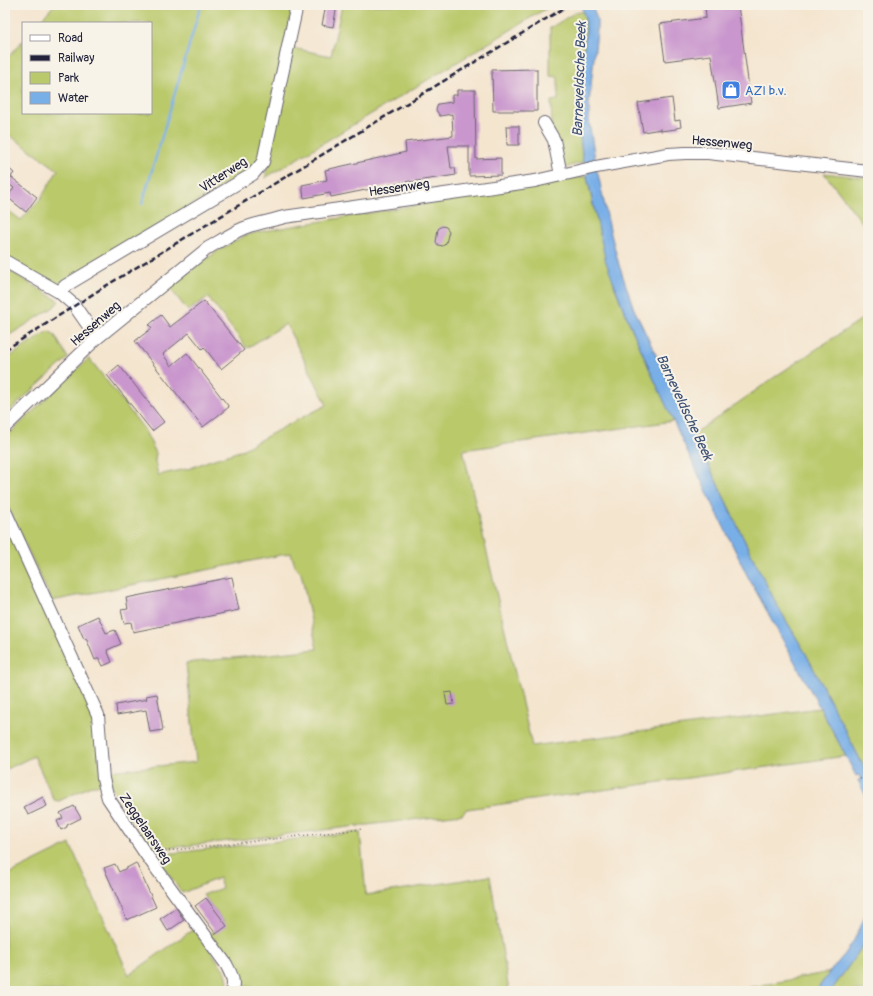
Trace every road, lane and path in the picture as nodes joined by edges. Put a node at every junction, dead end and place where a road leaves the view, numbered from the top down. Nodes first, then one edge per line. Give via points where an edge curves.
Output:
1 (297, 5) edge
2 (544, 123) dead end
3 (868, 171) edge
4 (561, 175) junction
5 (5, 260) edge
6 (59, 292) junction
7 (97, 338) junction
8 (5, 427) edge
9 (5, 511) edge
10 (867, 774) dead end
11 (860, 778) dead end
12 (362, 829) dead end
13 (145, 853) junction
14 (232, 991) edge

1 - 6 street, Vitterweg via 263,162 253,174 65,286
2 - 4 street via 554,140
3 - 4 street, Hessenweg via 708,153 685,153
4 - 7 street, Hessenweg via 498,187 284,218 244,228 208,248
5 - 6 street
6 - 7 street via 74,305
7 - 8 street, Hessenweg
9 - 13 street, Zeggelaarsweg via 98,715 103,779 108,798
10 - 11 path
12 - 13 path
13 - 14 street, Zeggelaarsweg via 226,964 233,978

